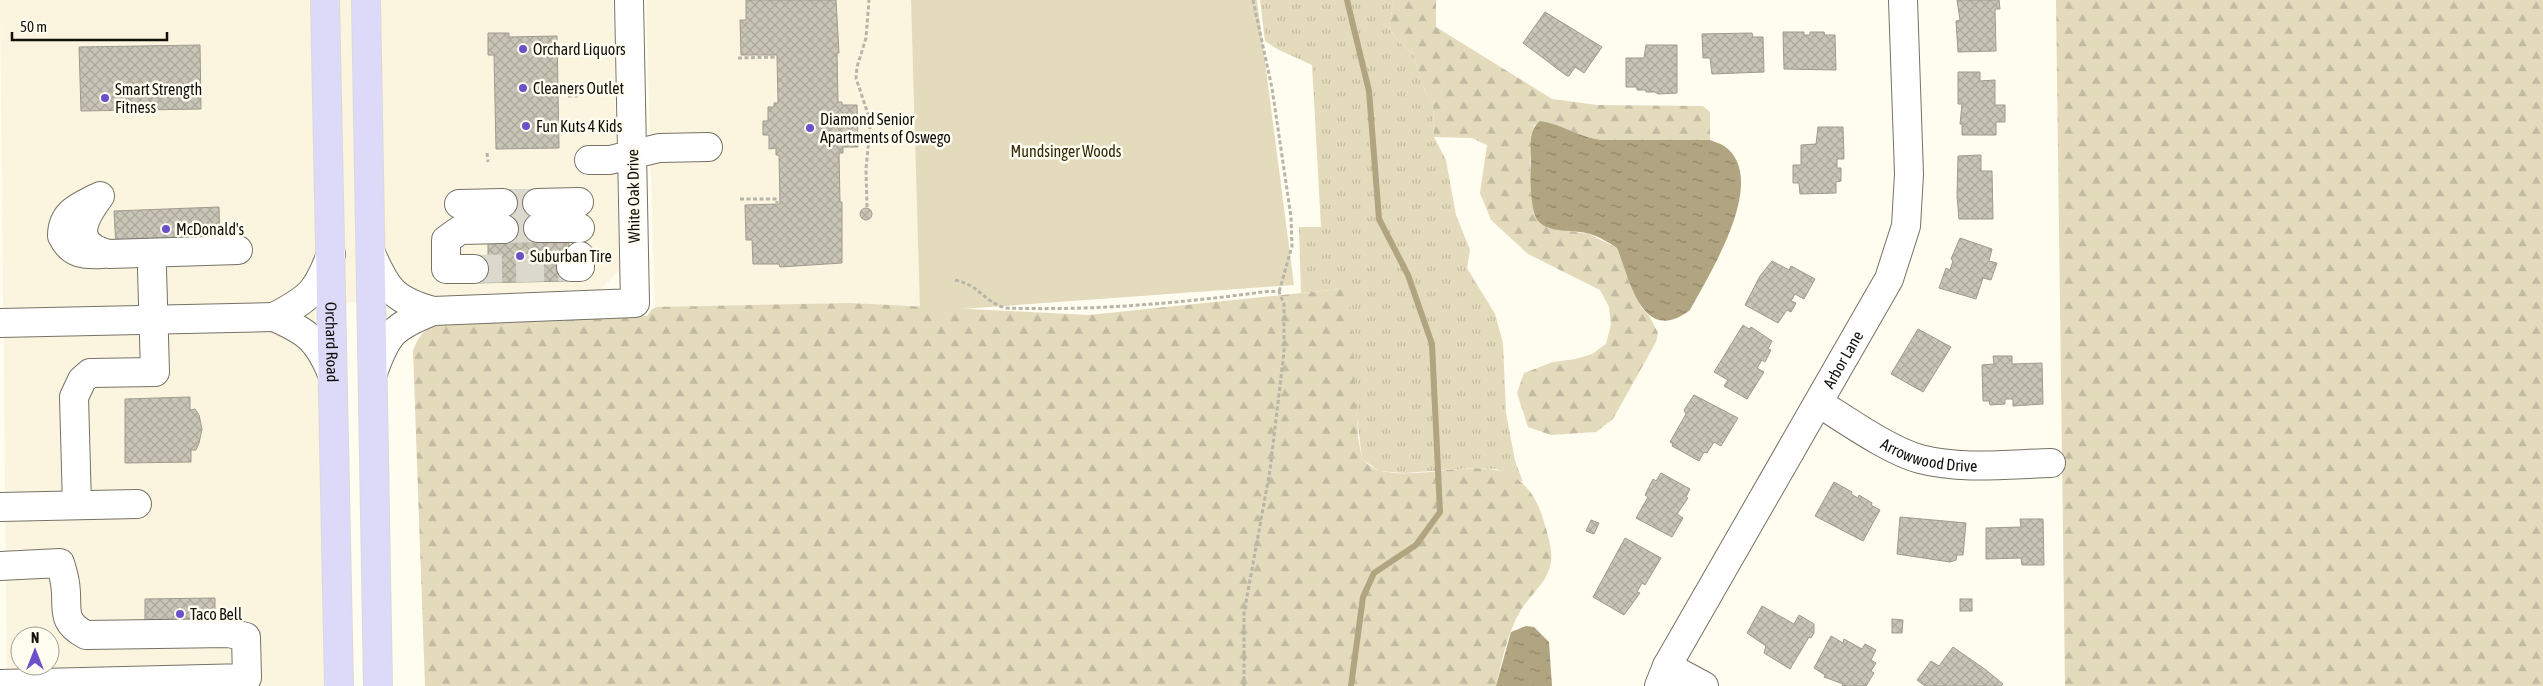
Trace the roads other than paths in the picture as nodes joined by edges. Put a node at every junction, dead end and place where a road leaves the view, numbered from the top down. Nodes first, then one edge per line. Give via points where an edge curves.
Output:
1 (326, 0) edge
2 (366, 0) edge
3 (628, 0) edge
4 (1902, 0) edge
5 (708, 147) dead end
6 (632, 154) junction
7 (589, 160) dead end
8 (100, 196) dead end
9 (579, 215) dead end
10 (504, 216) tunnel mouth
11 (538, 216) tunnel mouth
12 (238, 250) dead end
13 (371, 253) junction
14 (331, 254) junction
15 (474, 269) tunnel mouth
16 (152, 270) dead end
17 (433, 311) junction
18 (274, 317) junction
19 (154, 319) junction
20 (0, 323) edge
21 (373, 373) junction
22 (332, 374) junction
23 (1819, 403) junction
24 (2051, 463) dead end
25 (137, 504) dead end
26 (77, 505) junction
27 (0, 506) edge
28 (0, 566) edge
29 (0, 670) edge
30 (1663, 676) edge
31 (0, 685) edge
32 (339, 686) edge
33 (378, 686) edge
34 (1704, 686) edge

1 - 14 main road, Orchard Road
2 - 13 main road
3 - 6 street, White Oak Drive
4 - 23 street, Arbor Lane via 1909,174 1906,226 1889,279
5 - 6 street via 659,148
6 - 7 street via 610,160
6 - 17 street, White Oak Drive via 635,303
8 - 12 street via 85,216 83,230 87,243 95,250 108,254
9 - 11 street
10 - 15 street via 459,217 446,240 446,269
13 - 17 street via 382,280 395,294 410,304
13 - 21 main road
14 - 18 street via 321,282 309,297
14 - 22 main road, Orchard Road
16 - 19 street
17 - 21 street via 404,322 384,341
18 - 19 street
18 - 22 street via 309,337 322,350
19 - 20 street
19 - 26 street via 155,372 90,373 78,387 74,398
21 - 33 main road
22 - 32 main road, Orchard Road
23 - 24 street, Arrowwood Drive via 1878,440 1920,459 1961,464
23 - 30 street, Arbor Lane
25 - 26 street
26 - 27 street
28 - 31 street via 60,563 66,583 67,618 75,629 86,635 229,633 246,637 247,678
29 - 31 street
30 - 34 street

